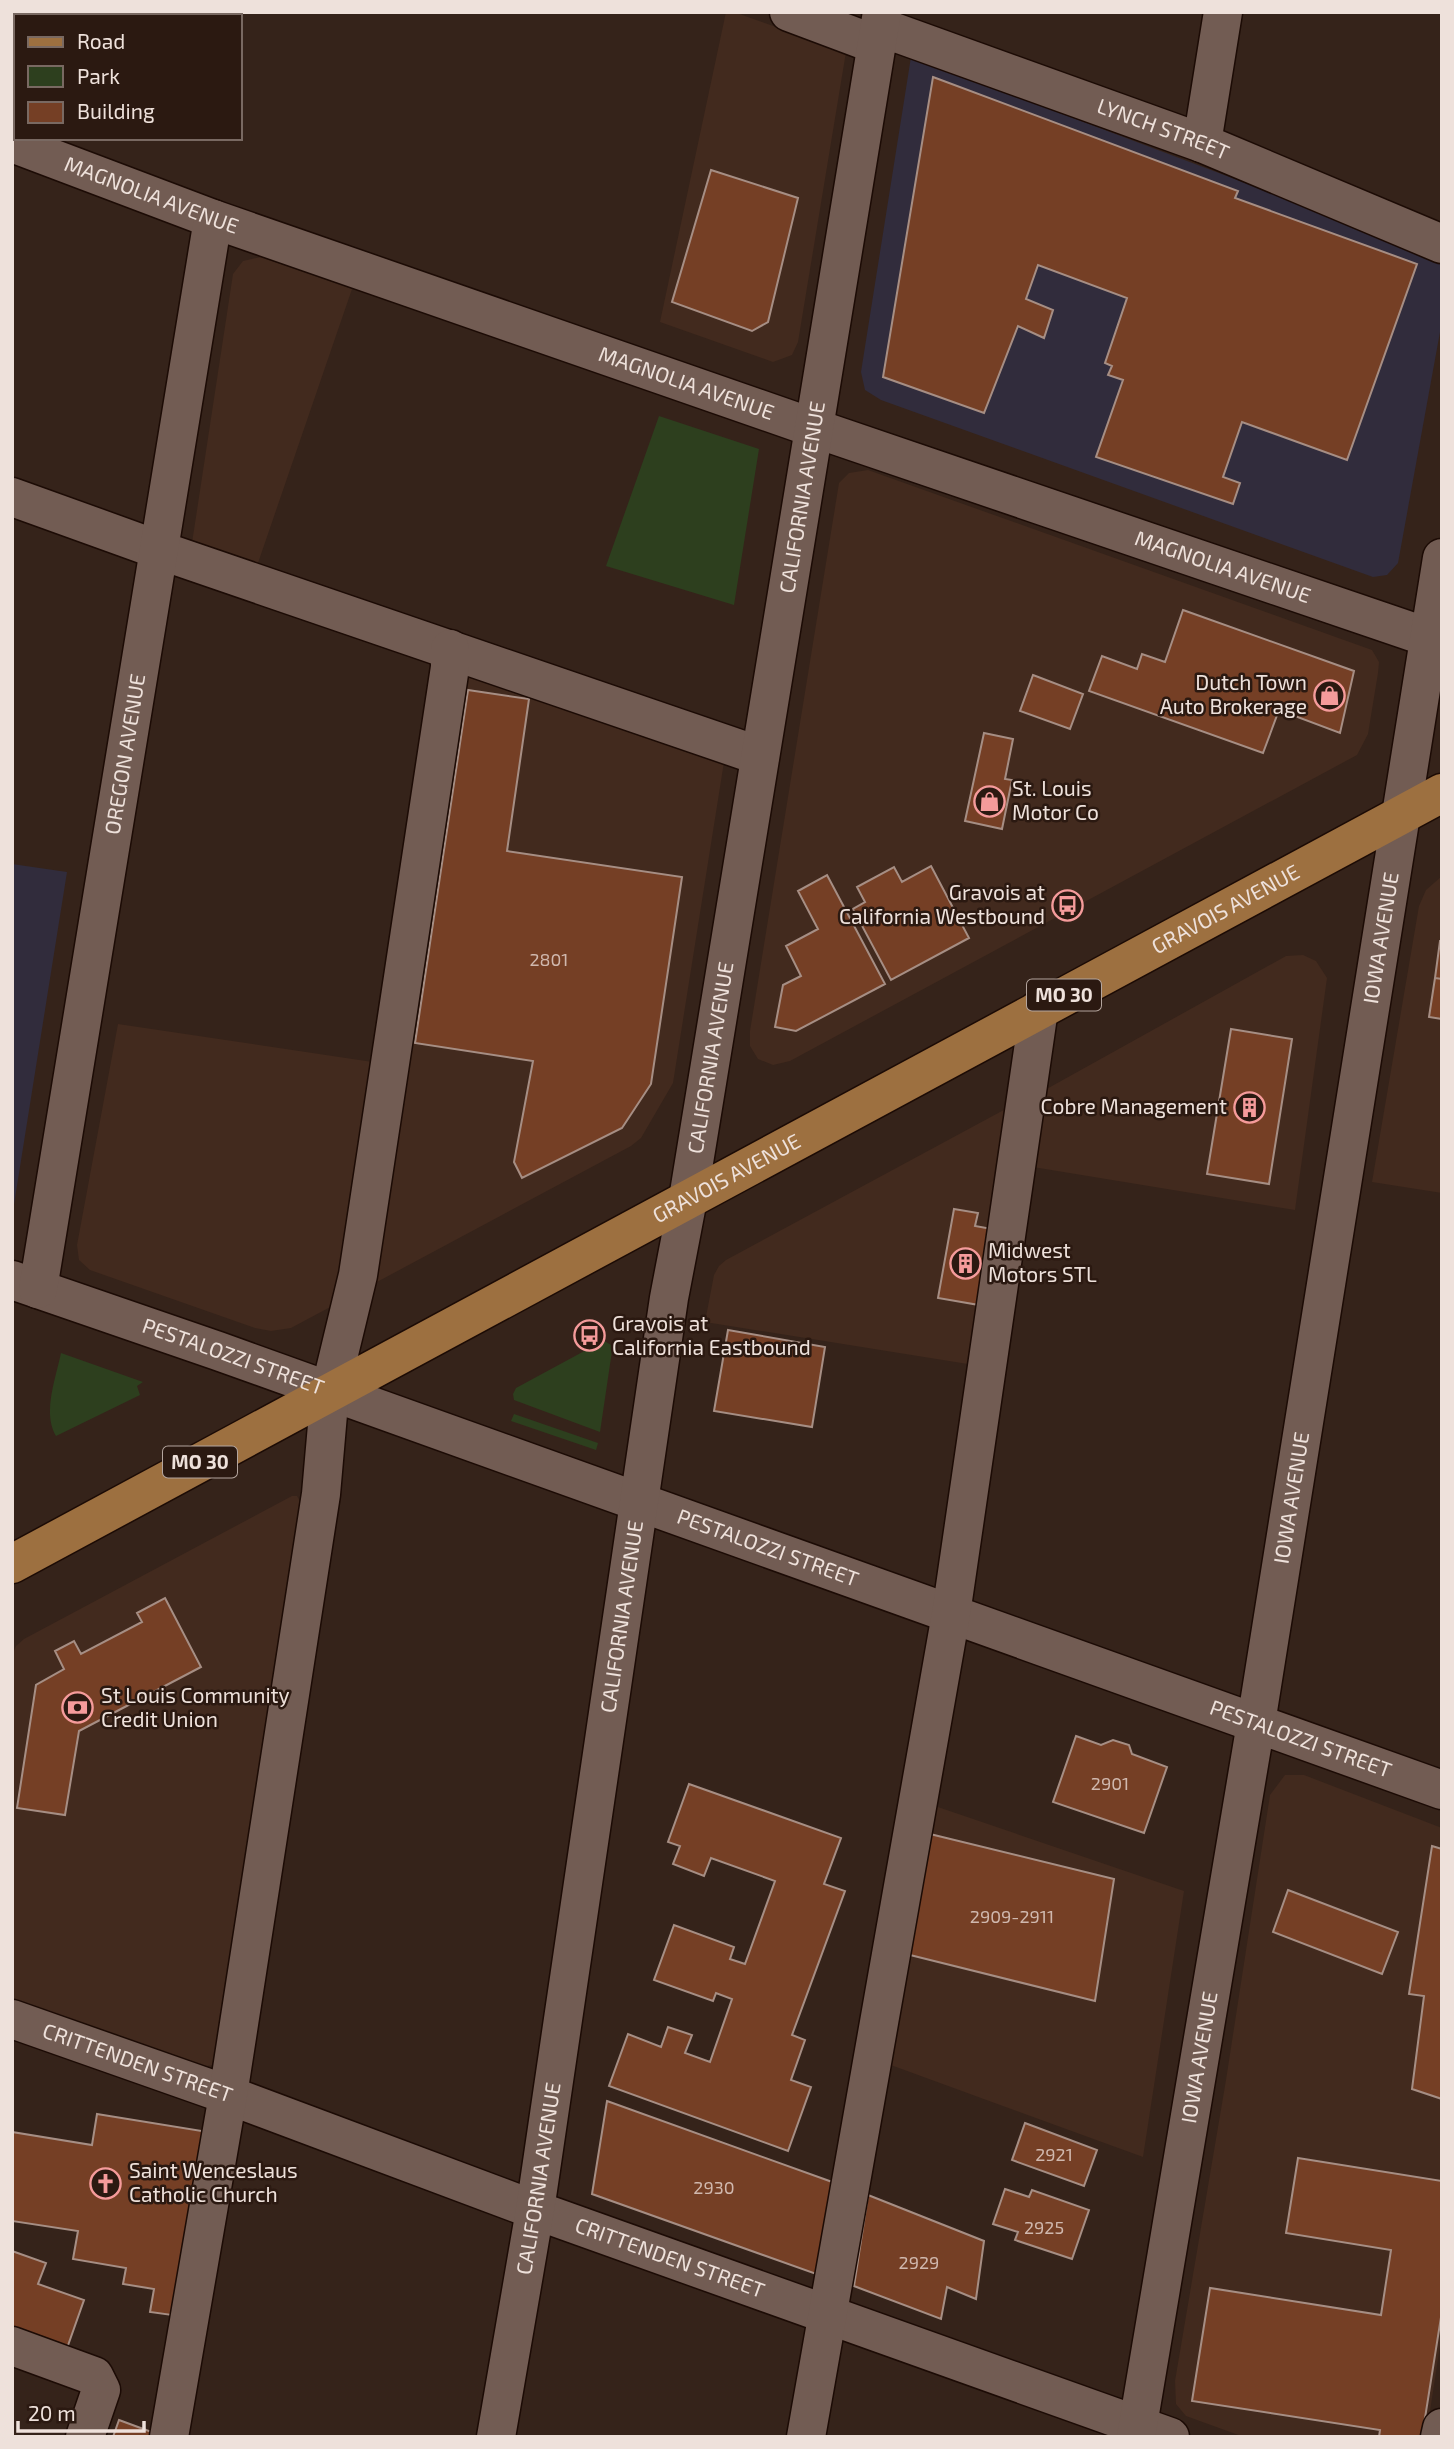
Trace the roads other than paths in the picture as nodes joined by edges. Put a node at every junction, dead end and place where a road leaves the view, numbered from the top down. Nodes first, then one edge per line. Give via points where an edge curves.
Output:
1 (789, 12) edge
2 (1223, 12) edge
3 (880, 28) edge
4 (12, 143) edge
5 (1202, 143) junction
6 (213, 219) junction
7 (1442, 244) edge
8 (814, 428) junction
9 (12, 497) edge
10 (159, 550) junction
11 (1442, 558) edge
12 (1436, 640) edge
13 (450, 649) junction
14 (760, 756) junction
15 (1442, 793) edge
16 (1401, 814) junction
17 (1039, 1009) junction
18 (688, 1199) junction
19 (25, 1284) edge
20 (330, 1391) junction
21 (638, 1502) junction
22 (12, 1564) edge
23 (951, 1614) junction
24 (1256, 1723) junction
25 (1442, 1790) edge
26 (12, 2019) edge
27 (228, 2095) junction
28 (536, 2210) junction
29 (828, 2314) junction
30 (12, 2346) edge
31 (1442, 2428) edge
32 (1148, 2433) edge
33 (85, 2437) edge
34 (169, 2437) edge
35 (496, 2437) edge
36 (806, 2437) edge
37 (1440, 2437) edge

1 - 3 street, LYNCH STREET
2 - 5 street
3 - 5 street, LYNCH STREET
3 - 8 street, CALIFORNIA AVENUE
4 - 6 street, MAGNOLIA AVENUE
5 - 7 street, LYNCH STREET
6 - 8 street, MAGNOLIA AVENUE
6 - 10 street, OREGON AVENUE
8 - 12 street, MAGNOLIA AVENUE
8 - 14 street, CALIFORNIA AVENUE
9 - 10 street
10 - 13 street
10 - 19 street, OREGON AVENUE
11 - 12 street, IOWA AVENUE
12 - 16 street, IOWA AVENUE
13 - 14 street
13 - 20 street via 358,1275
14 - 18 street, CALIFORNIA AVENUE
15 - 16 main road, GRAVOIS AVENUE / MO 30
16 - 17 main road, GRAVOIS AVENUE / MO 30
16 - 24 street, IOWA AVENUE
17 - 18 main road, GRAVOIS AVENUE / MO 30
17 - 23 street
18 - 20 main road, GRAVOIS AVENUE / MO 30
18 - 21 street, CALIFORNIA AVENUE
19 - 20 street, PESTALOZZI STREET
20 - 21 street, PESTALOZZI STREET
20 - 22 main road, GRAVOIS AVENUE / MO 30
20 - 27 street via 321,1494
21 - 23 street, PESTALOZZI STREET
21 - 28 street, CALIFORNIA AVENUE
23 - 24 street, PESTALOZZI STREET
23 - 29 street
24 - 25 street, PESTALOZZI STREET
24 - 32 street, IOWA AVENUE
26 - 27 street, CRITTENDEN STREET
27 - 28 street, CRITTENDEN STREET
27 - 34 street
28 - 29 street, CRITTENDEN STREET
28 - 35 street, CALIFORNIA AVENUE
29 - 32 street, CRITTENDEN STREET
29 - 36 street
30 - 33 street via 94,2376 101,2390
31 - 37 street

